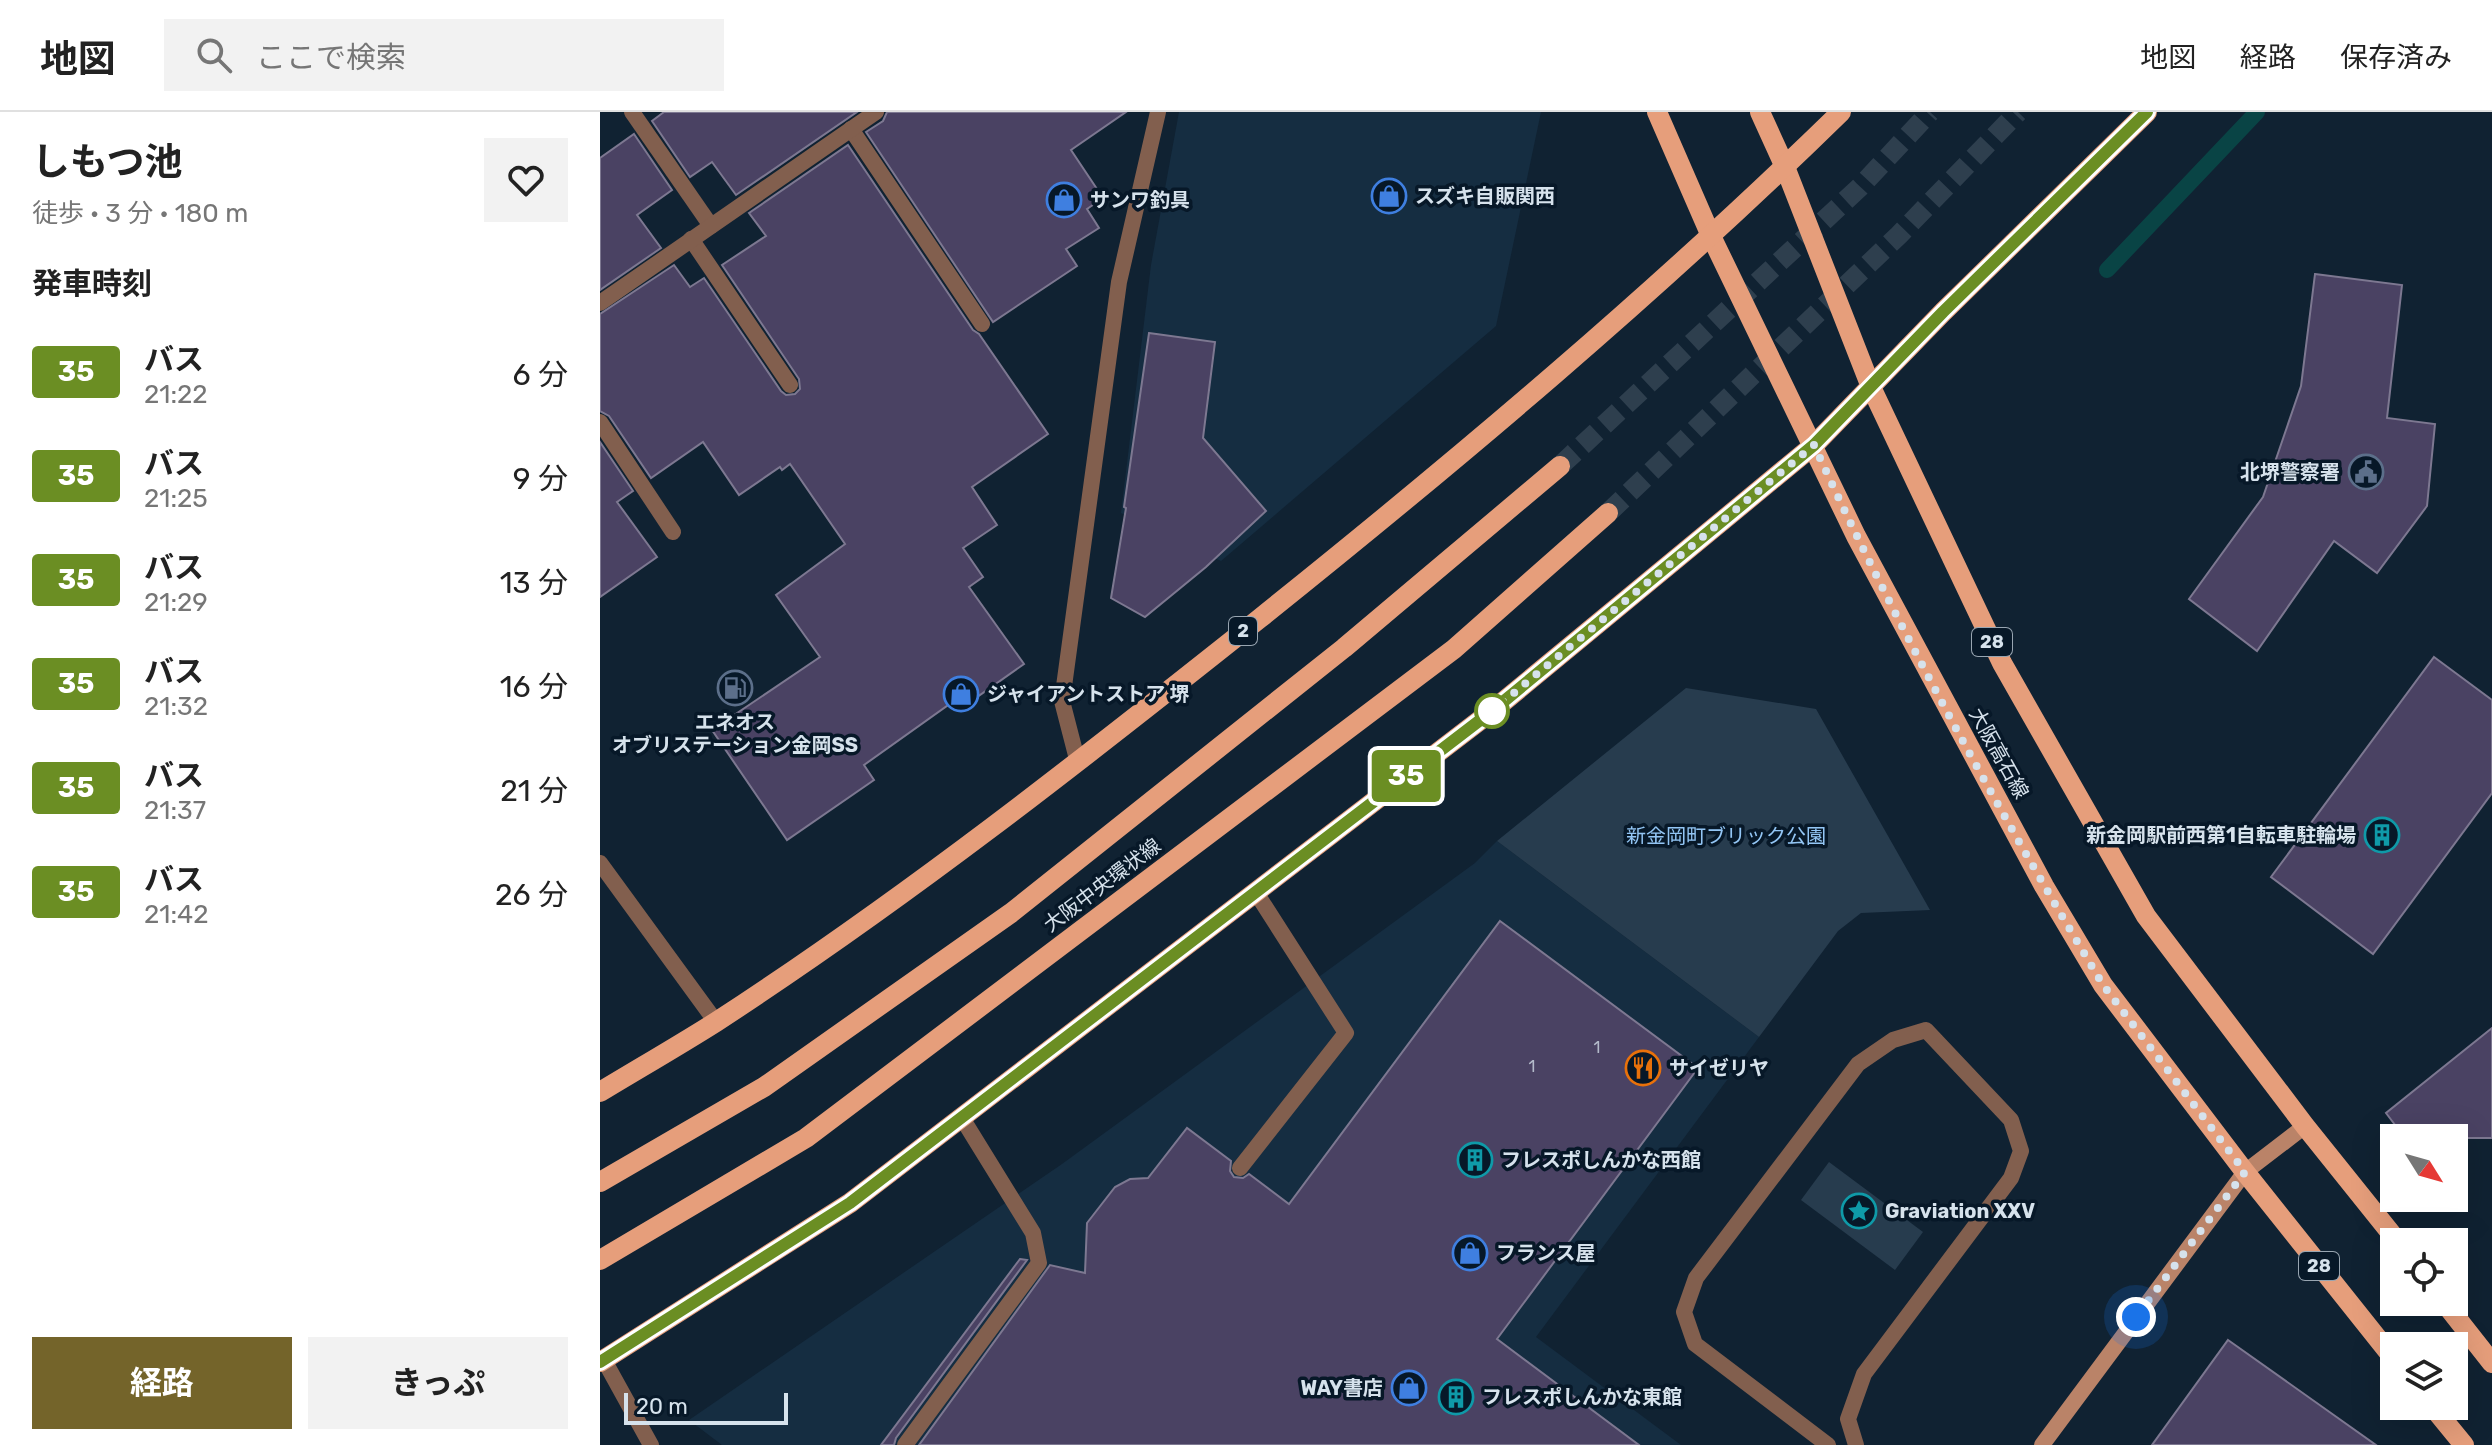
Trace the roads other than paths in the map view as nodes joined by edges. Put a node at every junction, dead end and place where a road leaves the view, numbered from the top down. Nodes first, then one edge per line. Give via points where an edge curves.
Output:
1 (632, 112) edge
2 (876, 112) edge
3 (1158, 112) edge
4 (1657, 112) edge
5 (1760, 112) edge
6 (1841, 112) edge
7 (2147, 112) edge
8 (851, 129) junction
9 (1785, 167) junction
10 (711, 226) junction
11 (1711, 236) junction
12 (691, 239) junction
13 (600, 303) edge
14 (982, 324) dead end
15 (790, 385) dead end
16 (1871, 387) junction
17 (600, 422) edge
18 (1814, 445) junction
19 (1560, 466) tunnel mouth
20 (1608, 513) tunnel mouth
21 (673, 532) dead end
22 (1078, 763) junction
23 (600, 863) edge
24 (1255, 891) junction
25 (716, 1022) junction
26 (600, 1092) edge
27 (962, 1118) junction
28 (2305, 1126) junction
29 (1240, 1168) dead end
30 (2245, 1172) junction
31 (600, 1182) edge
32 (2387, 1228) edge
33 (600, 1260) edge
34 (2455, 1316) edge
35 (2380, 1341) edge
36 (602, 1361) edge
37 (2492, 1363) edge
38 (2443, 1420) edge
39 (651, 1445) edge
40 (905, 1445) edge
41 (1828, 1445) edge
42 (1856, 1445) edge
43 (2042, 1445) edge
44 (2464, 1445) edge

1 - 10 street
2 - 8 street
3 - 22 street via 1119,282 1062,701
4 - 11 main road, 大阪高石線 / 28
5 - 9 main road, 28
6 - 9 main road, 2
7 - 16 main road
8 - 10 street
8 - 14 street
9 - 11 main road, 2
9 - 16 main road, 28
10 - 12 street
11 - 18 main road, 大阪高石線 / 28
11 - 22 main road, 2 via 1381,520
12 - 13 street
12 - 15 street
16 - 18 main road
16 - 28 main road, 28 via 2002,663 2146,916
17 - 21 street
18 - 24 main road via 1492,711
18 - 30 main road, 大阪高石線 / 28 via 1903,628 2088,961
19 - 31 main road, 大阪中央環状線 via 1344,648 1011,913 764,1087
20 - 33 main road, 大阪中央環状線 via 1454,649 806,1138
22 - 25 main road, 2
23 - 25 street
24 - 27 main road
24 - 29 street via 1346,1033
25 - 26 main road, 2
27 - 36 main road via 850,1203
27 - 40 street via 1033,1233 1039,1263
28 - 30 street
28 - 32 main road, 28
30 - 35 main road, 大阪高石線 / 28
30 - 43 street
34 - 37 main road
36 - 39 street
38 - 44 main road
41 - 42 street via 1695,1344 1684,1312 1696,1278 1858,1064 1893,1040 1926,1030 2011,1120 2021,1151 2011,1178 1864,1374 1848,1419

